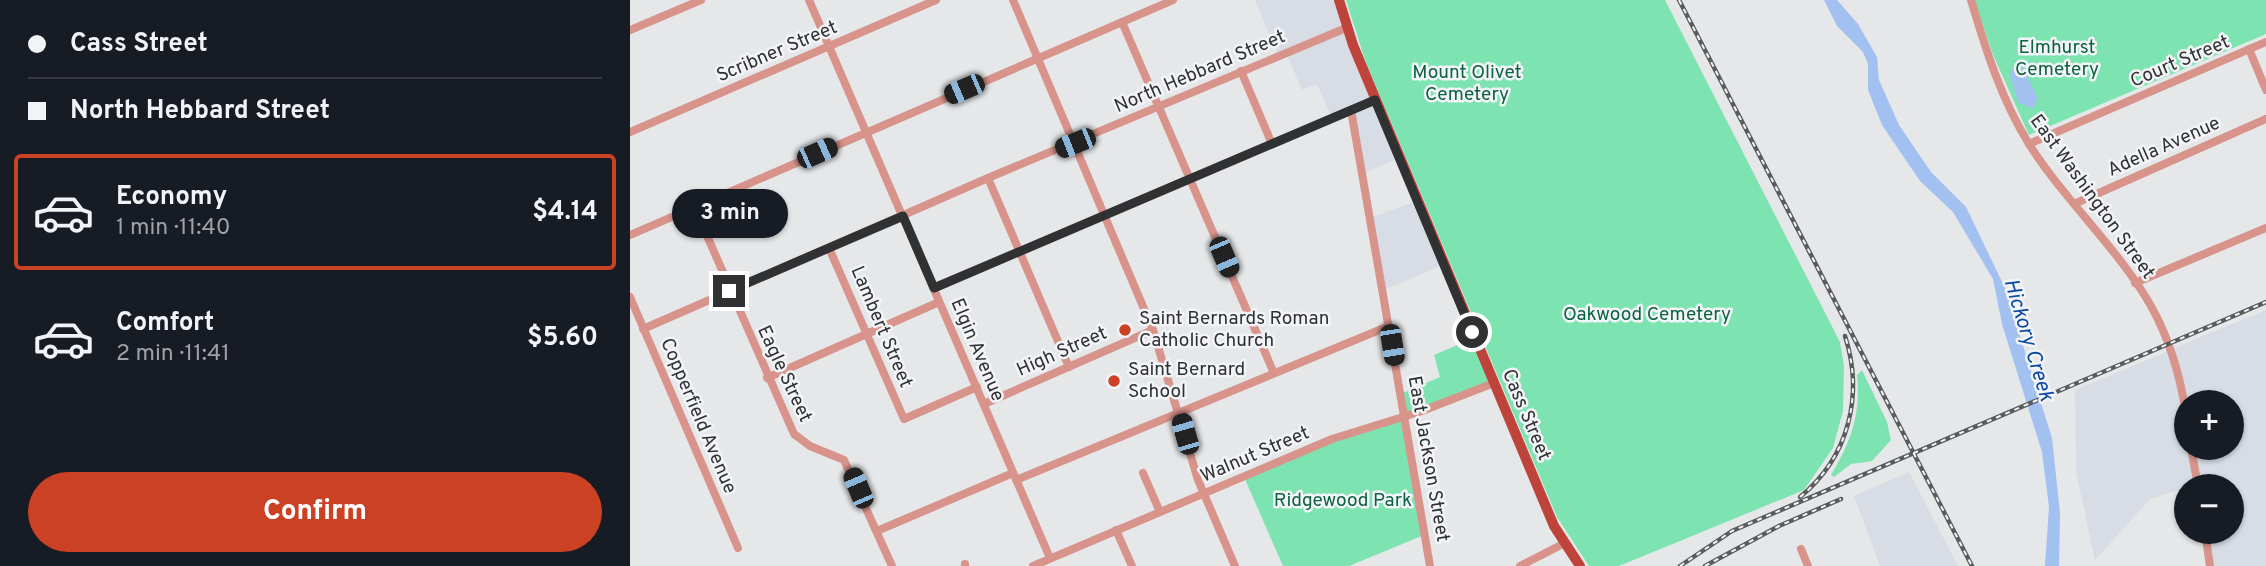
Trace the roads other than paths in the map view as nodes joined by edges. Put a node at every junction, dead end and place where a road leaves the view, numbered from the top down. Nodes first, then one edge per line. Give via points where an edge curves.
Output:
1 (702, 0) edge
2 (809, 0) edge
3 (936, 0) edge
4 (1013, 0) edge
5 (1173, 0) edge
6 (1339, 0) edge
7 (1971, 0) edge
8 (1122, 22) junction
9 (1346, 28) junction
10 (630, 30) edge
11 (2266, 42) edge
12 (829, 47) junction
13 (2249, 49) junction
14 (1038, 57) junction
15 (1241, 71) junction
16 (2266, 90) edge
17 (1375, 100) junction
18 (1160, 106) junction
19 (1351, 110) junction
20 (2266, 119) edge
21 (866, 131) junction
22 (630, 132) edge
23 (1075, 143) junction
24 (1272, 144) junction
25 (2029, 144) junction
26 (988, 178) junction
27 (1191, 180) junction
28 (2074, 204) junction
29 (694, 206) junction
30 (903, 216) junction
31 (1105, 216) junction
32 (2266, 228) edge
33 (630, 235) edge
34 (829, 247) junction
35 (1020, 252) junction
36 (2135, 283) junction
37 (934, 288) junction
38 (729, 291) junction
39 (630, 297) edge
40 (939, 302) junction
41 (1389, 326) junction
42 (643, 329) junction
43 (1153, 330) junction
44 (867, 335) junction
45 (1069, 367) junction
46 (1273, 371) junction
47 (767, 378) junction
48 (1494, 383) junction
49 (977, 387) junction
50 (2182, 390) edge
51 (984, 404) junction
52 (1179, 411) junction
53 (1404, 417) junction
54 (1143, 473) dead end
55 (1014, 477) junction
56 (1203, 494) junction
57 (1160, 512) junction
58 (1116, 530) junction
59 (877, 531) junction
60 (2207, 544) edge
61 (1566, 547) junction
62 (738, 548) dead end
63 (1801, 550) dead end
64 (1050, 558) junction
65 (892, 566) edge
66 (1033, 566) edge
67 (1132, 566) edge
68 (1235, 566) edge
69 (1430, 566) edge
70 (1520, 566) edge
71 (1580, 566) edge
72 (1808, 566) edge
73 (2210, 566) edge

1 - 10 street
2 - 12 street, Elgin Avenue
3 - 12 street, Scribner Street
4 - 14 street
5 - 8 street
6 - 9 main road, Cass Street
7 - 25 street, East Washington Street via 1998,84
8 - 14 street
8 - 18 street
9 - 15 street, North Hebbard Street
9 - 17 main road, Cass Street
11 - 13 street, Court Street
12 - 21 street, Elgin Avenue
12 - 22 street, Scribner Street
13 - 16 street
13 - 25 street, Court Street
14 - 21 street
14 - 23 street
15 - 18 street, North Hebbard Street
15 - 24 street
17 - 19 street
17 - 48 main road, Cass Street
18 - 23 street, North Hebbard Street
18 - 27 street
19 - 24 street
19 - 41 street, East Jackson Street
20 - 28 street, Adella Avenue
21 - 29 street
21 - 30 street, Elgin Avenue
23 - 26 street, North Hebbard Street
23 - 31 street
24 - 27 street
25 - 28 street, East Washington Street
26 - 30 street, North Hebbard Street
26 - 35 street
27 - 31 street
27 - 46 street
28 - 36 street, East Washington Street
29 - 33 street
29 - 38 street, Eagle Street
30 - 34 street, North Hebbard Street
30 - 37 street, Elgin Avenue
31 - 35 street
31 - 43 street
32 - 36 street
34 - 38 street, North Hebbard Street
34 - 44 street, Lambert Street
35 - 37 street
35 - 45 street
36 - 50 street, East Washington Street via 2169,344
37 - 40 street, Elgin Avenue
38 - 42 street, North Hebbard Street
38 - 47 street, Eagle Street
39 - 42 street, Copperfield Avenue
40 - 44 street
40 - 49 street, Elgin Avenue
41 - 46 street
41 - 53 street, East Jackson Street
42 - 62 street, Copperfield Avenue
43 - 45 street, High Street
43 - 52 street
44 - 47 street
44 - 49 street, Lambert Street via 904,419
45 - 51 street, High Street
46 - 52 street
47 - 59 street, Eagle Street via 794,434 844,460
48 - 53 street, Walnut Street
48 - 61 main road, Cass Street
49 - 51 street, Elgin Avenue
51 - 55 street, Elgin Avenue
52 - 55 street
52 - 56 street
53 - 56 street, Walnut Street via 1332,439
53 - 69 street, East Jackson Street
54 - 57 street
55 - 59 street
55 - 64 street, Elgin Avenue
56 - 57 street, Walnut Street
56 - 68 street
57 - 58 street, Walnut Street
58 - 64 street, Walnut Street
58 - 67 street
59 - 65 street, Eagle Street
60 - 73 street
61 - 70 street
61 - 71 main road, Cass Street
63 - 72 street
64 - 66 street, Walnut Street

